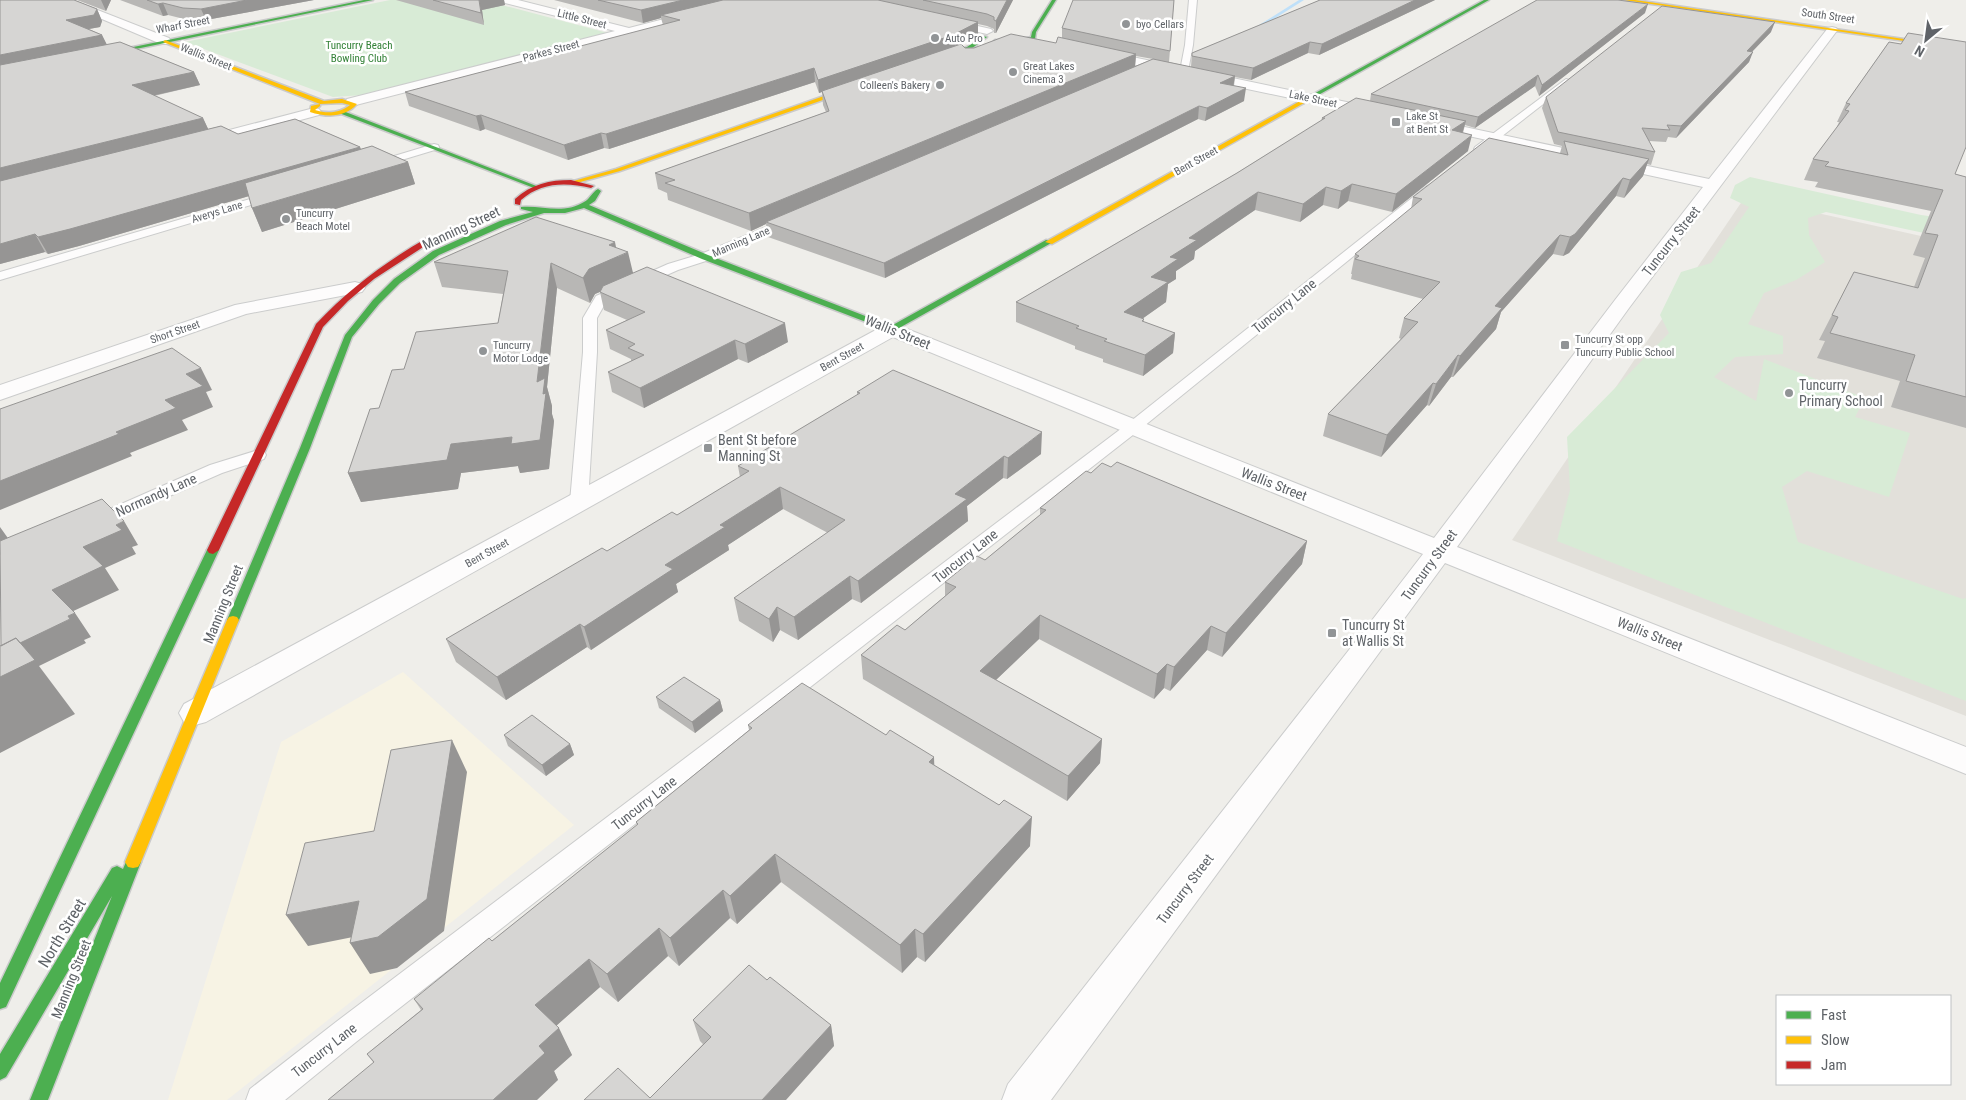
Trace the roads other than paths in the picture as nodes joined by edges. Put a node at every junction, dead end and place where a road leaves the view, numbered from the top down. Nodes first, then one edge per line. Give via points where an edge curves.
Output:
1 (62, 0) edge
2 (371, 0) edge
3 (505, 0) edge
4 (751, 0) edge
5 (1054, 0) edge
6 (1193, 0) edge
7 (1487, 0) edge
8 (1626, 0) edge
9 (1664, 5) junction
10 (926, 17) edge
11 (1644, 21) edge
12 (1832, 30) junction
13 (629, 31) junction
14 (989, 32) junction
15 (1029, 33) junction
16 (166, 41) junction
17 (1008, 42) junction
18 (1047, 43) edge
19 (1966, 49) edge
20 (1085, 51) edge
21 (84, 58) edge
22 (1153, 65) junction
23 (1582, 69) edge
24 (1184, 71) junction
25 (1132, 74) edge
26 (1310, 98) junction
27 (352, 102) junction
28 (318, 107) junction
29 (342, 112) junction
30 (1390, 115) edge
31 (1409, 119) edge
32 (1494, 138) junction
33 (183, 146) edge
34 (434, 148) junction
35 (1463, 162) edge
36 (368, 167) edge
37 (1448, 175) edge
38 (623, 181) dead end
39 (573, 182) junction
40 (1714, 184) junction
41 (536, 187) junction
42 (283, 192) edge
43 (583, 205) junction
44 (540, 212) junction
45 (805, 214) edge
46 (440, 235) dead end
47 (705, 257) junction
48 (0, 276) edge
49 (355, 288) junction
50 (892, 329) junction
51 (0, 393) edge
52 (1132, 428) junction
53 (258, 455) junction
54 (579, 502) junction
55 (79, 529) edge
56 (1440, 549) junction
57 (196, 714) junction
58 (1966, 760) edge
59 (153, 812) junction
60 (0, 1001) edge
61 (0, 1071) edge
62 (39, 1100) edge
63 (261, 1100) edge
64 (1024, 1100) edge

1 - 16 street, Wallis Street
2 - 16 street, Wharf Street
3 - 13 street, Little Street
4 - 13 street, Parkes Street
5 - 15 street
6 - 24 lane
7 - 26 street, Bent Street
8 - 9 street, South Street
9 - 11 lane
9 - 12 street, South Street
10 - 14 street
12 - 19 street, South Street
12 - 40 street, Tuncurry Street
13 - 27 street, Parkes Street
14 - 17 street
14 - 17 street via 969,48 924,68
15 - 17 street
15 - 18 street
16 - 21 street, Wharf Street
16 - 28 street, Wallis Street
20 - 22 street, Lake Street
22 - 24 street, Lake Street
22 - 25 lane
23 - 32 lane
24 - 26 street, Lake Street
26 - 30 street, Lake Street
26 - 50 street, Bent Street
27 - 28 street via 336,101
27 - 29 street via 352,108
28 - 29 street via 323,114
28 - 33 street
29 - 34 street
31 - 32 street
32 - 35 lane
32 - 40 street
34 - 36 lane
34 - 41 street
37 - 52 lane, Tuncurry Lane
38 - 39 street via 868,88
39 - 41 street
39 - 43 street via 602,189
40 - 56 street, Tuncurry Street
41 - 44 street via 520,195 514,205
42 - 48 lane, Averys Lane
43 - 44 street via 562,211
43 - 47 street, Wallis Street
44 - 57 street, Manning Street via 503,223 436,253 397,281 348,337
45 - 47 lane, Manning Lane
46 - 49 street, Manning Street via 396,258
47 - 50 street, Wallis Street
47 - 54 lane, Manning Lane via 672,267 601,299 590,318
49 - 51 street, Short Street via 242,309
49 - 53 street, Manning Street via 319,326
50 - 52 street, Wallis Street
50 - 54 street, Bent Street
52 - 56 street, Wallis Street
52 - 63 lane, Tuncurry Lane
53 - 55 lane, Normandy Lane via 216,469
53 - 60 street, Manning Street
54 - 57 street, Bent Street
56 - 58 street, Wallis Street
56 - 64 street, Tuncurry Street
57 - 59 street, Manning Street
59 - 61 street, North Street
59 - 62 street, Manning Street

